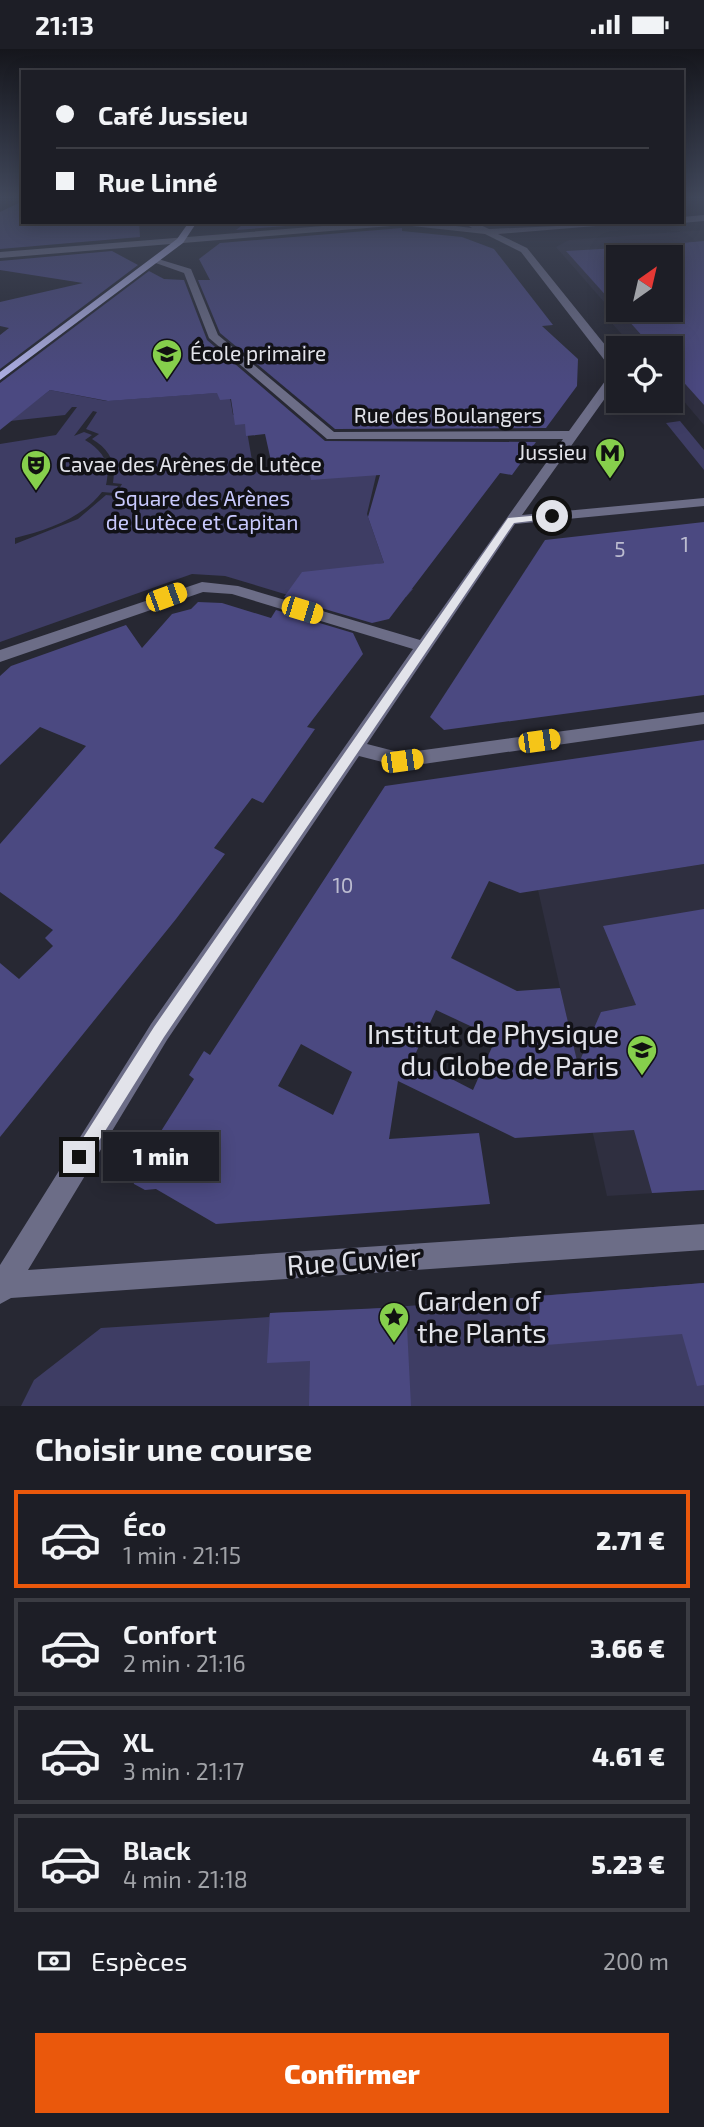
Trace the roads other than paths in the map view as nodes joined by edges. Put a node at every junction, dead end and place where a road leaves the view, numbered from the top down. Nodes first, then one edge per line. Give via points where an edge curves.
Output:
1 (542, 259) edge
2 (155, 261) joint
3 (0, 377) edge
4 (572, 435) junction
5 (704, 502) edge
6 (511, 520) junction
7 (424, 647) junction
8 (0, 656) edge
9 (704, 718) edge
10 (355, 748) junction
11 (704, 1237) edge
12 (2, 1287) edge

1 - 4 street via 615,366 614,377
2 - 3 main road
2 - 4 street, Rue des Boulangers via 188,271 214,336 331,436
4 - 6 street
5 - 6 street
6 - 7 street
7 - 8 street via 233,589 202,587
7 - 10 street
9 - 10 street via 402,761
10 - 12 street via 159,1032
11 - 12 street, Rue Cuvier

